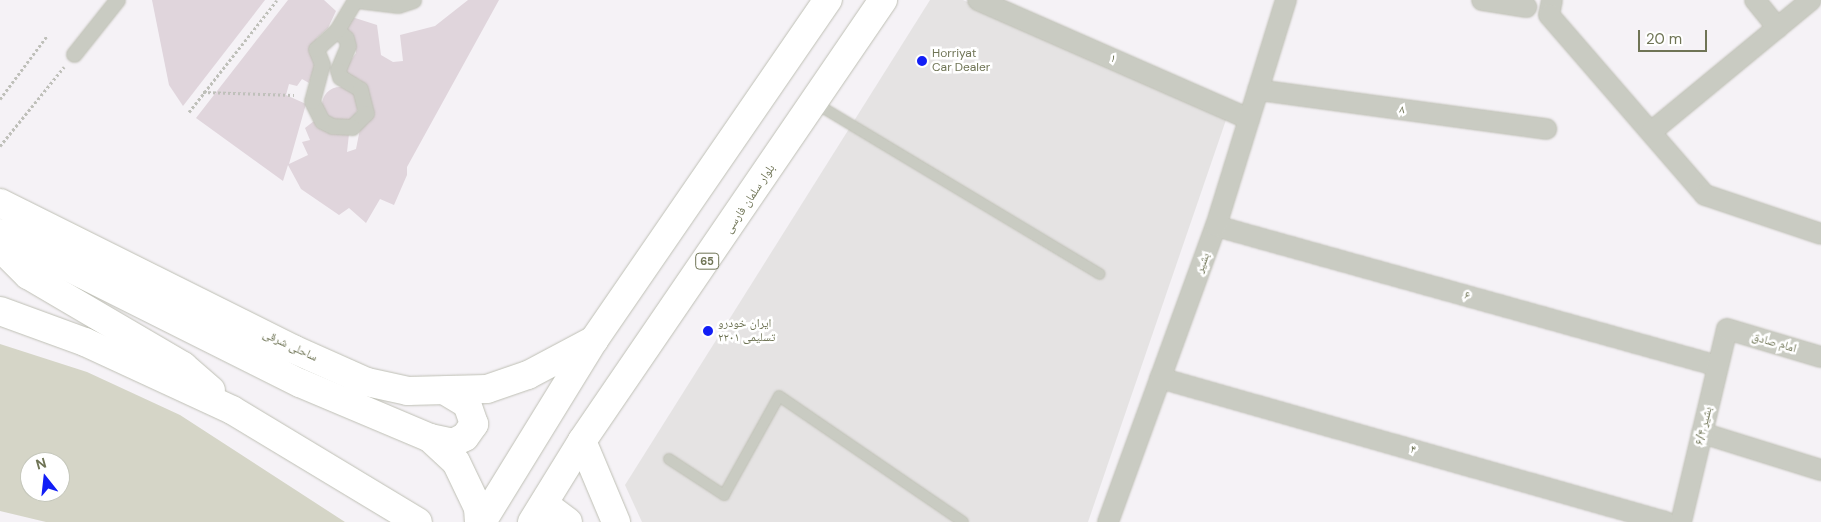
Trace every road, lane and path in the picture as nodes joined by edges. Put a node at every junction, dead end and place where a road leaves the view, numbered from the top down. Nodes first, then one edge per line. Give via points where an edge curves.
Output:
1 (117, 0) edge
2 (277, 0) edge
3 (356, 0) edge
4 (413, 0) edge
5 (828, 0) edge
6 (884, 0) edge
7 (978, 0) edge
8 (1286, 0) edge
9 (1482, 0) edge
10 (1552, 0) edge
11 (1755, 0) edge
12 (1811, 0) edge
13 (1526, 7) dead end
14 (1778, 28) junction
15 (337, 30) junction
16 (47, 36) dead end
17 (74, 54) joint
18 (1258, 90) junction
19 (203, 92) junction
20 (313, 96) junction
21 (0, 99) edge
22 (815, 103) junction
23 (190, 112) dead end
24 (1249, 119) junction
25 (1546, 129) dead end
26 (1651, 132) junction
27 (0, 146) edge
28 (0, 203) edge
29 (1216, 226) junction
30 (0, 233) edge
31 (1821, 234) edge
32 (0, 248) edge
33 (1100, 274) dead end
34 (0, 311) edge
35 (1727, 329) joint
36 (594, 340) junction
37 (1821, 357) edge
38 (1718, 366) junction
39 (1160, 378) junction
40 (445, 392) junction
41 (232, 410) junction
42 (1702, 433) junction
43 (430, 438) junction
44 (582, 441) junction
45 (669, 459) dead end
46 (1821, 470) edge
47 (552, 518) edge
48 (418, 522) edge
49 (481, 522) edge
50 (616, 522) edge
51 (963, 522) edge
52 (1108, 522) edge
53 (1666, 522) edge
54 (1681, 522) edge

1 - 17 street
2 - 19 path
3 - 4 street via 398,5
3 - 15 street
5 - 36 main road
6 - 22 main road, بلوار سلمان فارسی / 65
7 - 24 street, ۱
8 - 18 street, بشیر
9 - 13 street
10 - 26 street via 1549,15
11 - 14 street
12 - 14 street
14 - 26 street
15 - 20 street via 316,49 322,64
15 - 20 street via 346,38 348,46 338,70 340,77 360,89 366,113 352,127 332,126 314,110
16 - 21 path
17 - 27 path
18 - 24 street, بشیر
18 - 25 street, ۸
19 - 20 path
19 - 23 path
22 - 33 lane
22 - 44 main road, بلوار سلمان فارسی / 65
24 - 29 street, بشیر
26 - 31 street via 1705,195
28 - 40 main road, ساحلی شرقی via 367,382 408,392
29 - 38 street, ۶
29 - 39 street, بشیر
30 - 43 main road via 300,383
32 - 41 main road via 28,275 184,366
34 - 41 main road via 85,342
35 - 37 street, امام صادق
35 - 38 street, بشیر ۶/۴
36 - 40 main road, ساحلی شرقی via 528,375 487,389
36 - 49 main road
38 - 42 street, بشیر ۶/۴
39 - 52 street, بشیر
39 - 53 street, ۴
40 - 43 main road via 467,404 474,424 465,436 453,443
41 - 48 main road
42 - 46 street
42 - 54 street, بشیر ۶/۴
43 - 49 main road via 456,462 478,508
44 - 47 main road, بلوار سلمان فارسی / 65
44 - 50 main road
45 - 51 lane via 724,495 779,396

